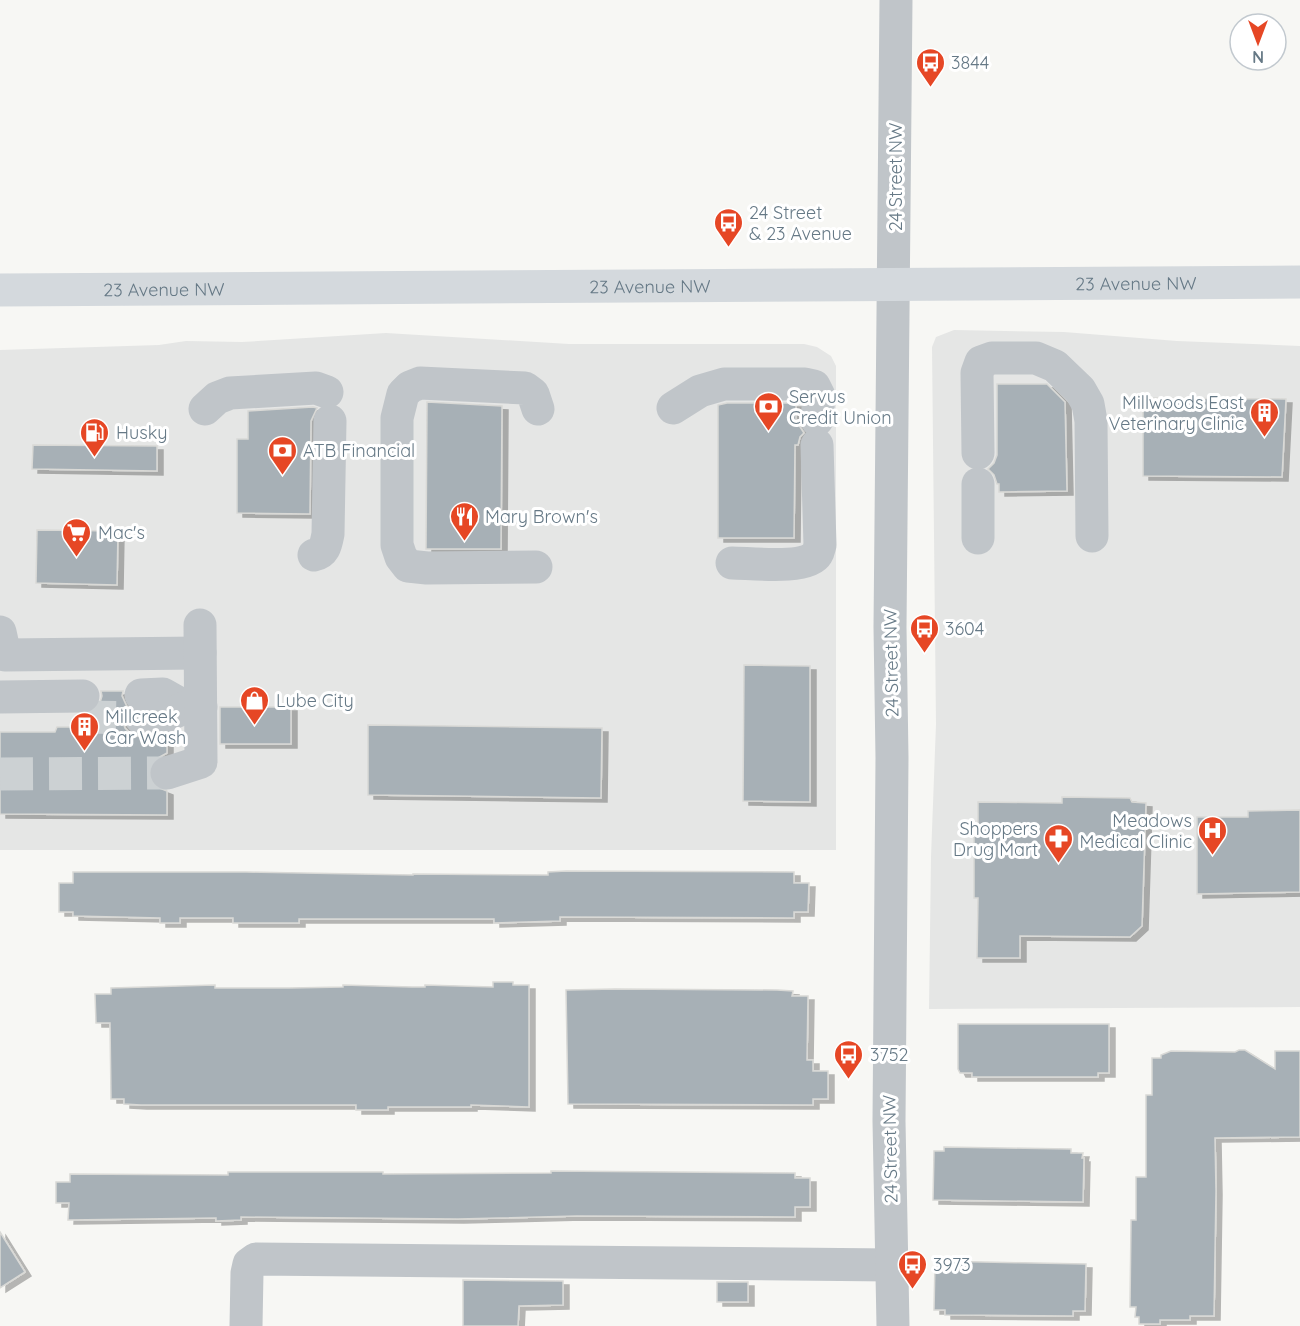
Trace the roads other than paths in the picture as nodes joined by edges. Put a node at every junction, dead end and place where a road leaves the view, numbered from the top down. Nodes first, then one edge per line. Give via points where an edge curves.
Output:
1 (896, 0) edge
2 (1300, 282) edge
3 (894, 285) junction
4 (0, 290) edge
5 (673, 408) dead end
6 (538, 409) dead end
7 (205, 410) dead end
8 (1092, 536) dead end
9 (978, 538) dead end
10 (314, 555) dead end
11 (732, 563) dead end
12 (536, 567) dead end
13 (0, 632) edge
14 (0, 697) edge
15 (141, 706) tunnel mouth
16 (193, 707) junction
17 (0, 717) edge
18 (167, 773) tunnel mouth
19 (892, 1265) junction
20 (246, 1326) edge
21 (893, 1326) edge

1 - 3 street, 24 Street NW
2 - 3 main road, 23 Avenue NW
3 - 4 main road, 23 Avenue NW
3 - 19 street, 24 Street NW via 890,616
5 - 11 street via 700,391 724,384 805,384 814,386 819,396 817,554 809,561 788,564
6 - 12 street via 533,394 525,388 420,383 403,394 397,418 397,545 408,566
7 - 10 street via 230,393 316,388 328,407 328,534 326,546
8 - 9 street via 1088,404 1080,390 1055,366 1036,358 1004,357 981,362 977,373
13 - 16 street via 5,656 201,639
14 - 17 street via 83,706
15 - 16 street via 162,717
16 - 18 street via 201,762
19 - 20 street via 256,1259 249,1264 247,1273
19 - 21 street, 24 Street NW

